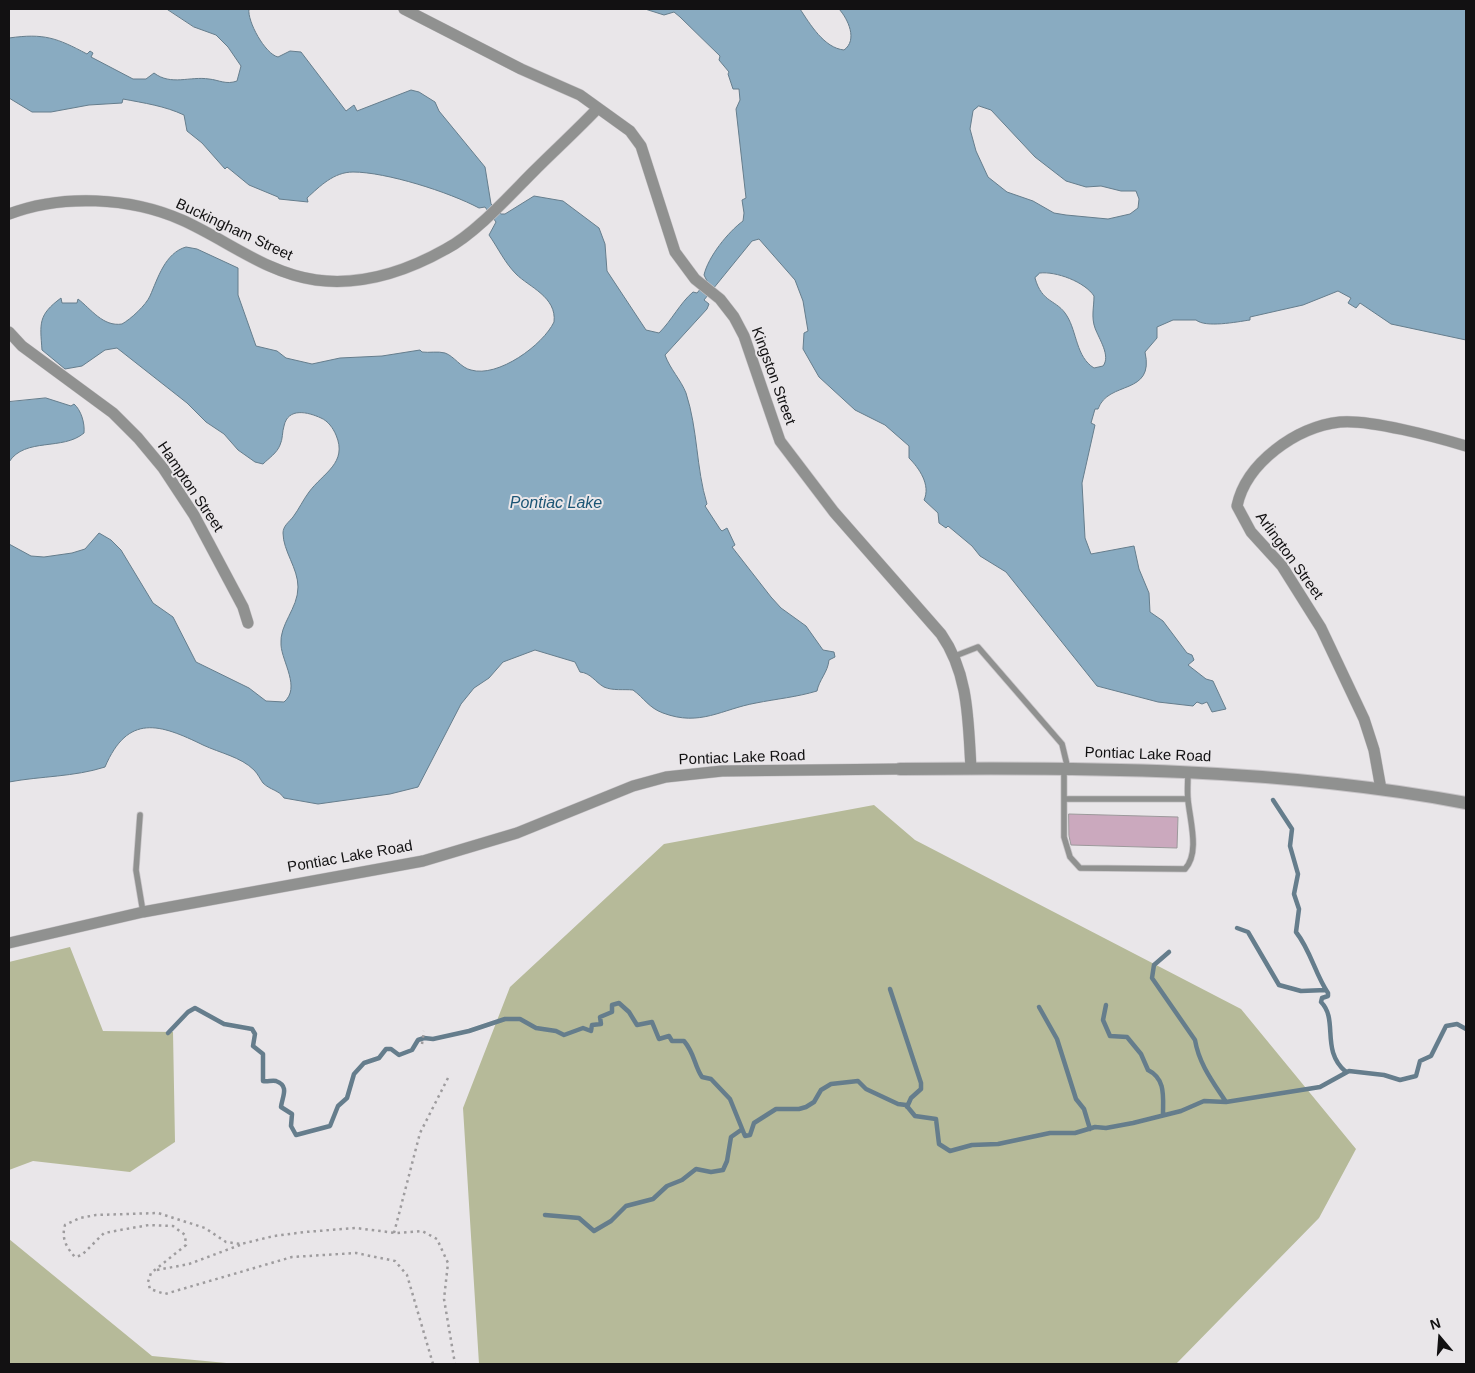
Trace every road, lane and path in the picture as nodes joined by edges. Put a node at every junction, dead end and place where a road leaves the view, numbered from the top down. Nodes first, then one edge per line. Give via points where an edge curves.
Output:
1 (404, 9) edge
2 (598, 108) junction
3 (9, 214) edge
4 (9, 332) edge
5 (1466, 446) edge
6 (248, 623) dead end
7 (954, 656) junction
8 (971, 768) junction
9 (900, 769) joint
10 (1066, 769) junction
11 (1188, 772) junction
12 (1381, 789) junction
13 (1064, 798) junction
14 (1188, 799) junction
15 (1466, 803) edge
16 (140, 815) dead end
17 (143, 912) junction
18 (9, 943) edge
19 (424, 1031) dead end
20 (422, 1044) dead end
21 (448, 1078) dead end
22 (394, 1233) junction
23 (241, 1244) junction
24 (155, 1270) junction
25 (433, 1364) edge
26 (455, 1364) edge

1 - 2 street, Kingston Street via 521,69 580,95
2 - 3 street, Buckingham Street via 501,204 448,249 379,277 350,281 316,280 280,271 181,220 139,208 86,200 54,202
2 - 7 street, Kingston Street via 630,131 641,146 675,252 695,279 734,317 744,336 780,441 834,512 941,634
4 - 6 street, Hampton Street via 22,346 113,414 163,468 194,515 244,607
5 - 12 street, Arlington Street via 1363,423 1339,422 1295,437 1276,448 1254,469 1240,491 1237,506 1251,532 1282,566 1322,628 1345,675 1374,750
7 - 8 street, Kingston Street via 966,699
7 - 10 lane via 978,647 1062,744
8 - 9 street, Pontiac Lake Road
8 - 10 street, Pontiac Lake Road
9 - 17 street, Pontiac Lake Road via 722,771 666,777 633,786 518,832 431,858
10 - 11 street, Pontiac Lake Road
10 - 13 lane
11 - 12 street, Pontiac Lake Road
11 - 14 lane
12 - 15 street, Pontiac Lake Road
13 - 14 lane
13 - 14 lane via 1064,837 1070,857 1080,868 1185,869 1191,862 1192,825
16 - 17 lane via 136,870
17 - 18 street, Pontiac Lake Road
19 - 20 path
21 - 22 path via 420,1133
22 - 23 path via 356,1228 274,1236
22 - 26 path via 422,1231 437,1239 442,1248 448,1263 444,1299
23 - 24 path via 189,1264
23 - 24 path via 226,1242 205,1228 158,1213 96,1215 65,1225 65,1246 75,1258 104,1233 149,1225 173,1226 185,1235 186,1245
24 - 25 path via 148,1282 150,1289 165,1294 292,1257 356,1254 395,1261 407,1275

